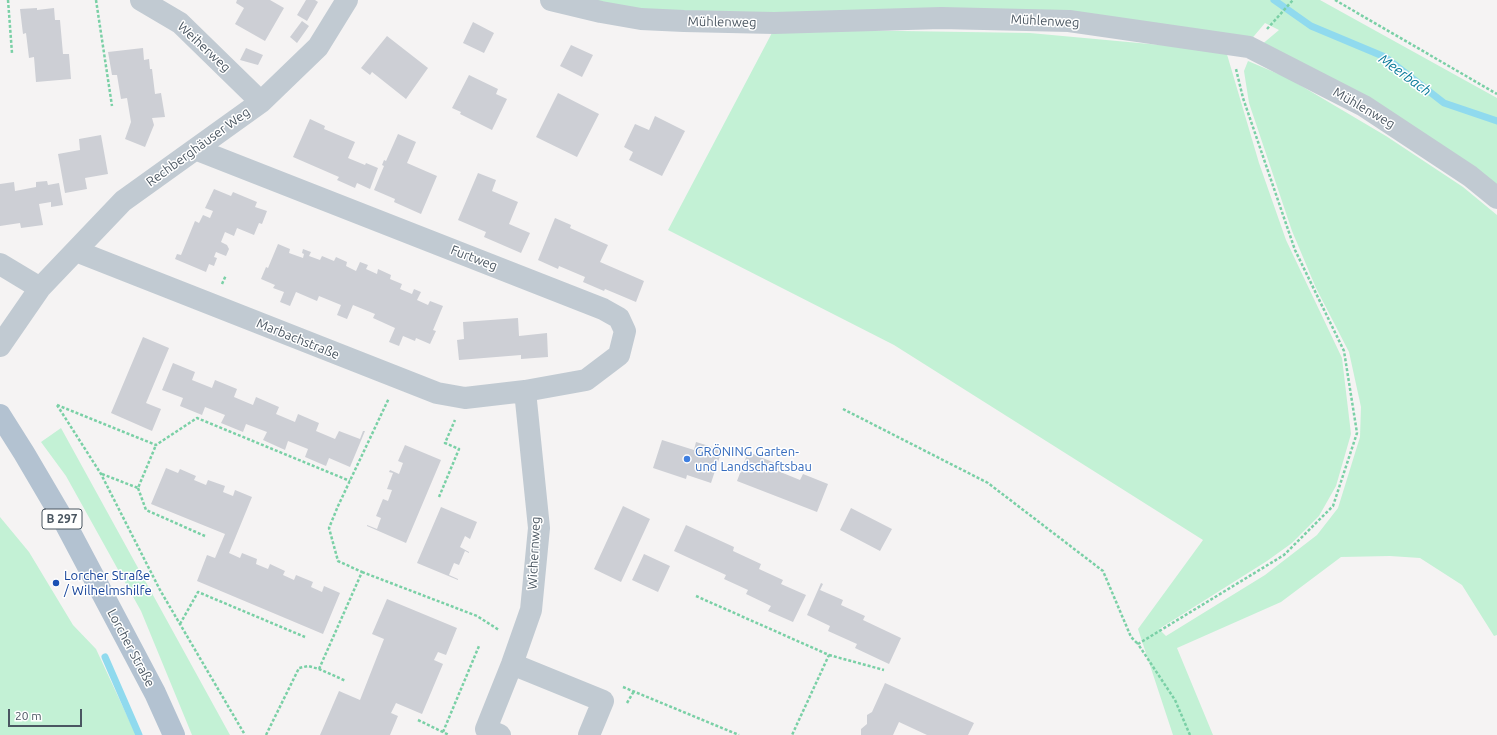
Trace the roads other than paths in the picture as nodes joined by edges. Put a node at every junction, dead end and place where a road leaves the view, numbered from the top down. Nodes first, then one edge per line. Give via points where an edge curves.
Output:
1 (141, 0) edge
2 (347, 0) edge
3 (551, 0) edge
4 (261, 102) junction
5 (195, 149) junction
6 (1497, 198) edge
7 (76, 251) junction
8 (0, 264) edge
9 (40, 288) junction
10 (0, 346) edge
11 (525, 391) junction
12 (0, 415) edge
13 (512, 664) junction
14 (174, 735) edge
15 (500, 735) edge
16 (589, 735) edge

1 - 4 street, Weiherweg via 180,23
2 - 4 street, Rechberghäuser Weg via 318,47
3 - 6 street, Mühlenweg via 600,12 684,21 774,23 942,18 1069,21 1249,47 1364,106 1470,176
4 - 5 street, Rechberghäuser Weg
5 - 7 street, Rechberghäuser Weg via 123,201
5 - 11 street, Furtweg via 596,306 619,318 625,331 619,355 592,376 586,380
7 - 9 street, Rechberghäuser Weg
7 - 11 street, Marbachstraße via 437,393 465,398
8 - 9 street
9 - 10 street, Rechberghäuser Weg
11 - 13 street, Wichernweg via 539,528 531,610
12 - 14 main road, Lorcher Straße / B 297 via 64,521 155,693
13 - 15 street, Wichernweg via 486,729
13 - 16 street via 603,701

